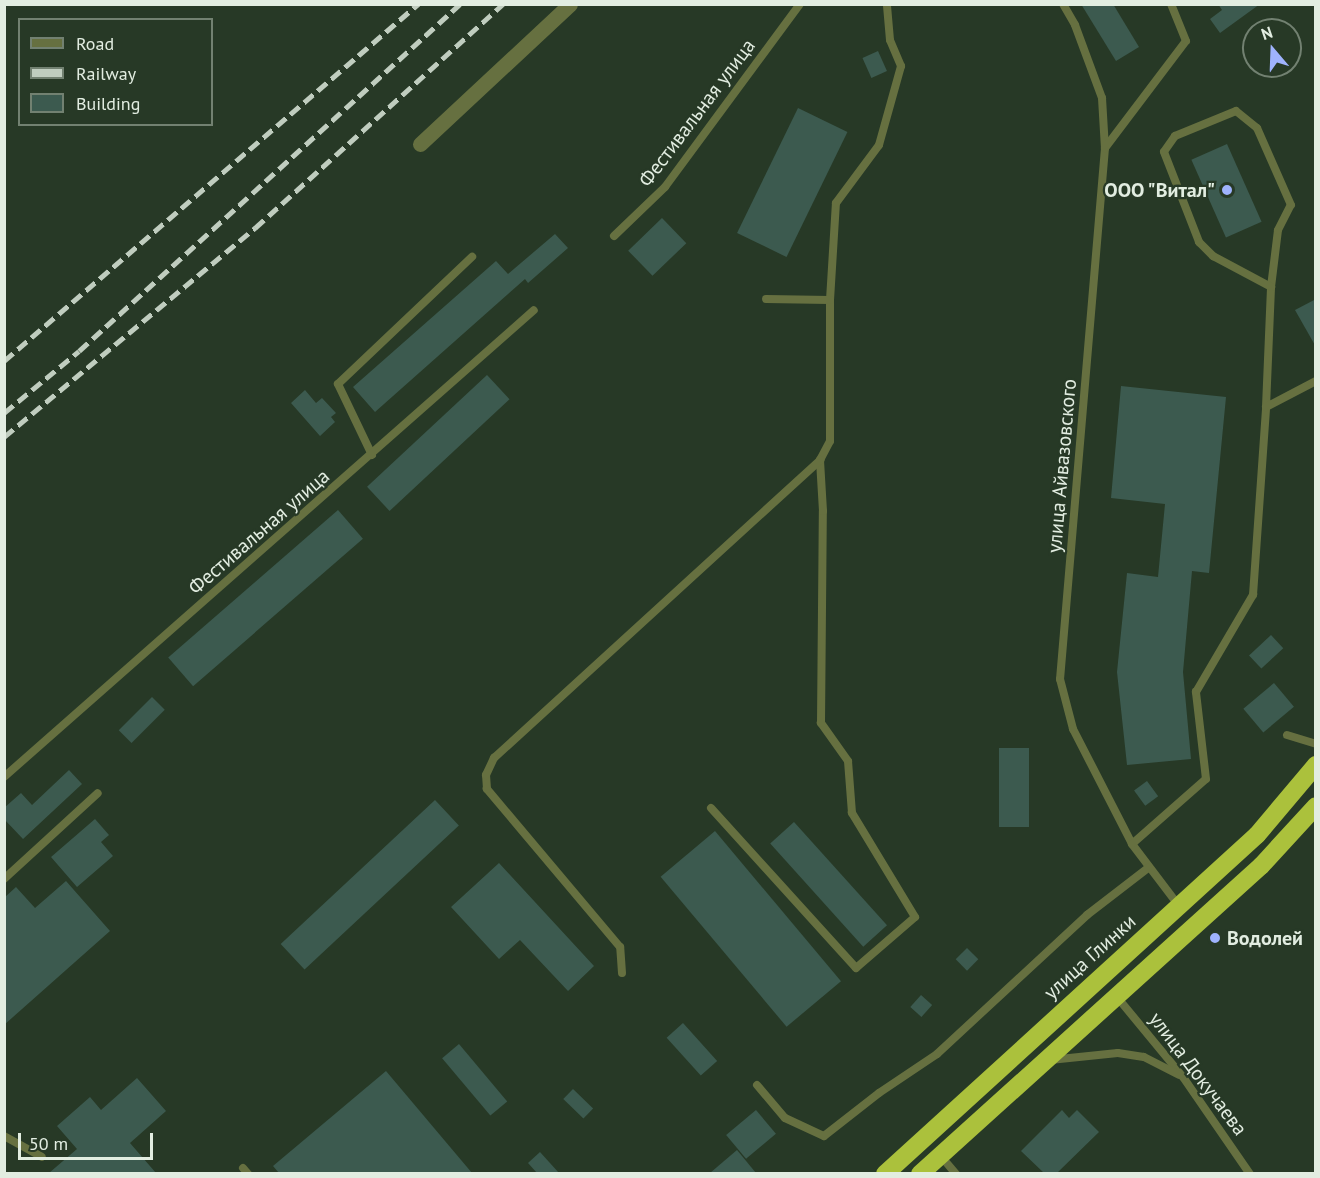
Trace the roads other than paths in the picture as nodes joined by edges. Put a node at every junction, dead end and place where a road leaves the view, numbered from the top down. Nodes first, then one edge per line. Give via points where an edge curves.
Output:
1 (570, 4) edge
2 (800, 4) edge
3 (886, 4) edge
4 (1062, 4) edge
5 (1171, 4) edge
6 (420, 144) dead end
7 (1105, 148) junction
8 (614, 236) dead end
9 (472, 257) dead end
10 (1271, 287) junction
11 (766, 299) dead end
12 (830, 300) junction
13 (534, 310) dead end
14 (1316, 381) edge
15 (1266, 407) junction
16 (372, 455) junction
17 (820, 460) junction
18 (1287, 735) dead end
19 (1316, 744) edge
20 (1316, 765) edge
21 (4, 777) edge
22 (98, 793) dead end
23 (1316, 806) edge
24 (711, 807) dead end
25 (1132, 844) junction
26 (1148, 868) junction
27 (4, 879) edge
28 (1179, 906) junction
29 (622, 973) dead end
30 (1101, 977) junction
31 (1116, 996) junction
32 (1047, 1060) junction
33 (1183, 1077) junction
34 (756, 1085) dead end
35 (4, 1136) edge
36 (925, 1138) junction
37 (940, 1155) junction
38 (42, 1156) dead end
39 (885, 1173) edge
40 (920, 1173) edge
41 (956, 1173) edge
42 (1250, 1173) edge

1 - 6 street
2 - 8 lane, Фестивальная улица via 665,187
3 - 12 lane via 890,40 901,66 879,145 836,203
4 - 7 lane, улица Айвазовского via 1075,25 1102,98
5 - 7 lane via 1186,41
7 - 25 lane, улица Айвазовского via 1060,680 1072,729
9 - 16 lane via 338,384
10 - 10 lane via 1278,230 1291,205 1257,128 1236,111 1175,136 1164,152 1199,242 1213,256
10 - 15 lane
11 - 12 lane
12 - 17 lane via 830,441
13 - 16 lane, Фестивальная улица
14 - 15 lane
15 - 25 lane via 1253,595 1196,692 1206,779
16 - 21 lane, Фестивальная улица
17 - 24 lane via 821,723 848,761 852,813 915,916 856,968
17 - 29 lane via 494,758 486,775 487,789 620,947
18 - 19 lane
20 - 28 highway, улица Глинки via 1257,835
22 - 27 lane
23 - 31 highway via 1261,866
25 - 26 lane, улица Айвазовского
26 - 28 lane, улица Айвазовского
26 - 34 lane via 1087,915 937,1054 824,1137 785,1118
28 - 30 highway, улица Глинки
30 - 31 highway
30 - 36 highway, улица Глинки
31 - 32 highway
31 - 33 lane, улица Докучаева
32 - 33 lane via 1118,1053 1144,1058
32 - 37 highway
33 - 42 lane, улица Докучаева
35 - 38 lane
36 - 37 highway
36 - 39 highway, улица Глинки
37 - 40 highway
37 - 41 lane

